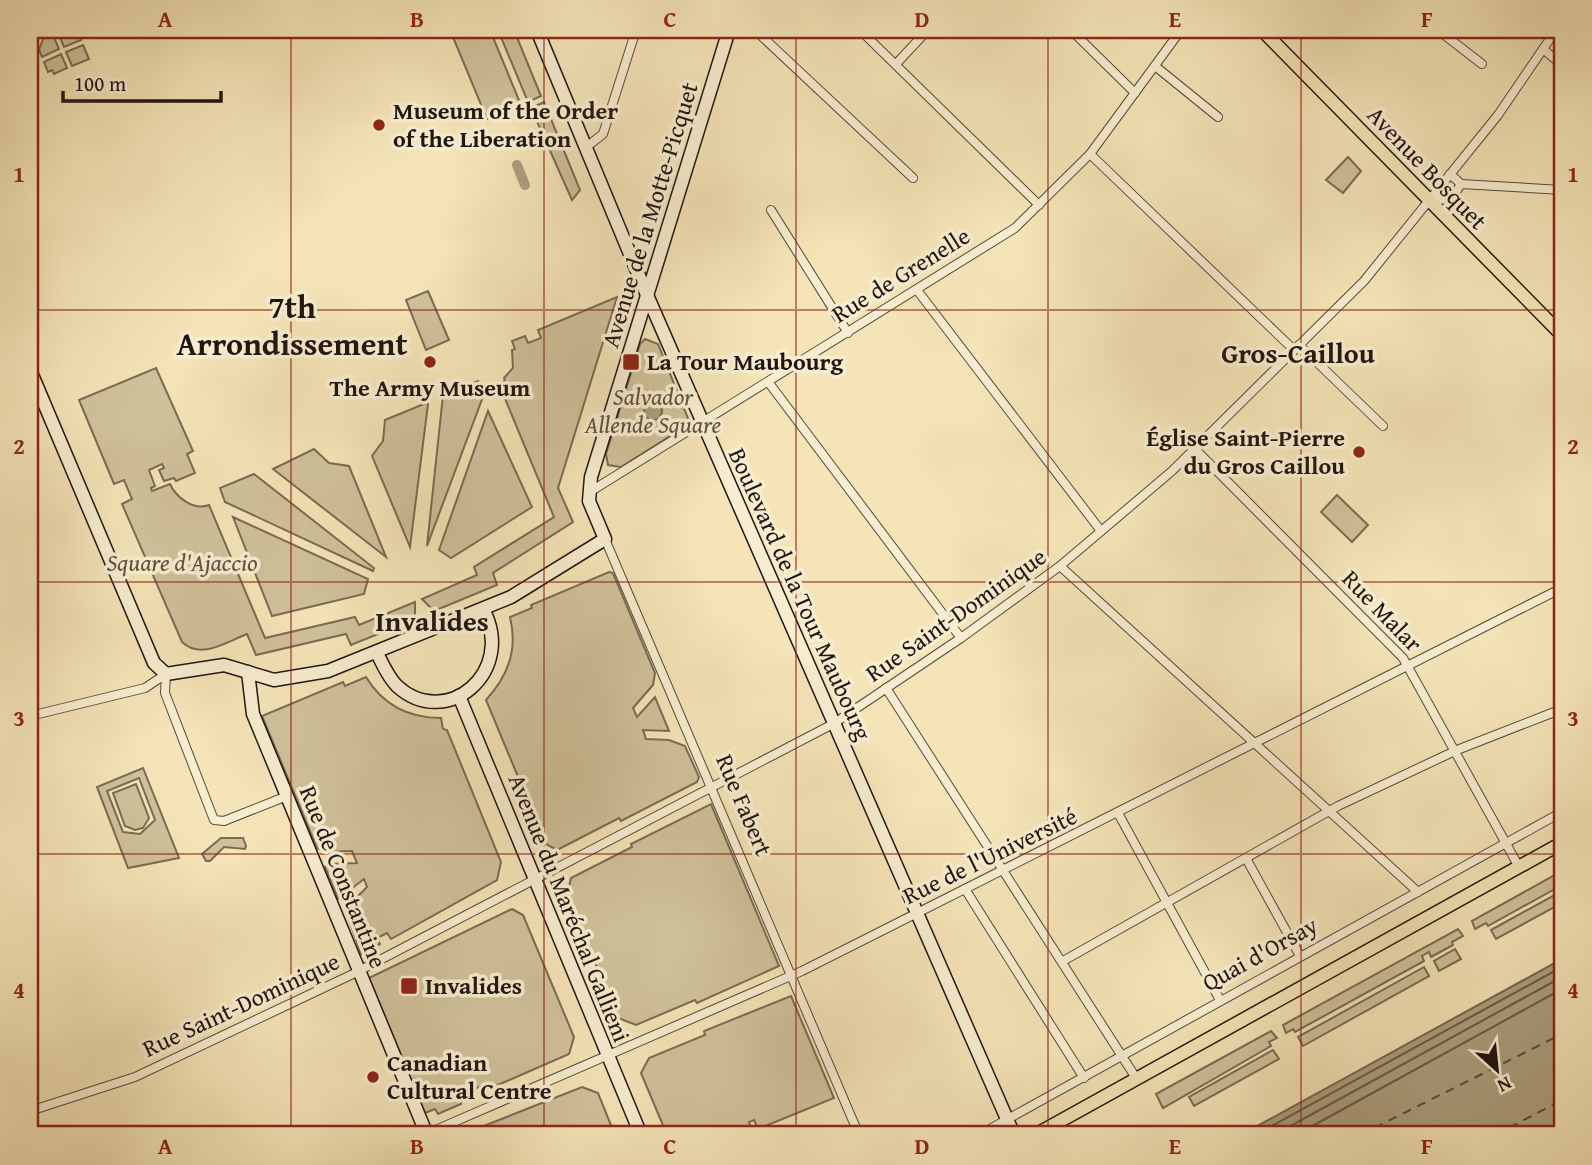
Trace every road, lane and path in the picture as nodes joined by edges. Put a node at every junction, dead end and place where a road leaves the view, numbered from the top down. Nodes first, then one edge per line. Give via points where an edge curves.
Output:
1 (537, 30) edge
2 (635, 30) edge
3 (729, 30) edge
4 (755, 30) edge
5 (860, 30) edge
6 (1071, 30) edge
7 (1181, 30) edge
8 (1262, 30) edge
9 (1438, 30) edge
10 (1556, 30) edge
11 (924, 34) dead end
12 (1543, 49) junction
13 (896, 64) junction
14 (1482, 64) dead end
15 (1562, 65) edge
16 (1155, 66) junction
17 (1135, 93) junction
18 (1217, 117) dead end
19 (585, 148) junction
20 (1090, 154) junction
21 (1450, 174) junction
22 (914, 178) dead end
23 (1461, 184) junction
24 (1562, 190) edge
25 (1429, 199) junction
26 (1039, 205) junction
27 (771, 210) dead end
28 (917, 290) junction
29 (647, 295) junction
30 (848, 333) junction
31 (1562, 333) edge
32 (1297, 348) junction
33 (30, 370) edge
34 (769, 383) junction
35 (34, 392) edge
36 (703, 424) junction
37 (1383, 426) dead end
38 (1195, 449) junction
39 (588, 493) junction
40 (1101, 531) junction
41 (605, 539) junction
42 (1060, 566) junction
43 (1562, 588) edge
44 (483, 609) junction
45 (961, 638) junction
46 (377, 653) junction
47 (1409, 665) junction
48 (248, 672) junction
49 (166, 674) junction
50 (886, 688) junction
51 (459, 696) junction
52 (1562, 709) edge
53 (30, 716) edge
54 (833, 724) junction
55 (1255, 744) junction
56 (1457, 750) junction
57 (713, 787) junction
58 (287, 796) junction
59 (1329, 811) junction
60 (1562, 812) edge
61 (1118, 813) junction
62 (1507, 842) junction
63 (1562, 843) edge
64 (1247, 860) junction
65 (1519, 867) junction
66 (1003, 870) junction
67 (535, 880) junction
68 (965, 889) junction
69 (1418, 892) junction
70 (1167, 903) junction
71 (917, 913) junction
72 (1300, 957) junction
73 (1063, 961) junction
74 (359, 971) junction
75 (792, 976) junction
76 (1220, 1000) junction
77 (1123, 1055) junction
78 (608, 1057) junction
79 (1084, 1078) junction
80 (1136, 1078) junction
81 (30, 1111) edge
82 (1007, 1120) junction
83 (426, 1135) edge
84 (641, 1135) edge
85 (859, 1135) edge
86 (979, 1135) edge
87 (1014, 1135) edge
88 (1035, 1135) edge

1 - 19 main road, Boulevard de la Tour Maubourg
2 - 19 street via 603,134
3 - 29 main road, Avenue de la Motte-Picquet
4 - 22 street
5 - 13 street
6 - 17 street
7 - 16 street, Rue de Grenelle
8 - 25 main road, Avenue Bosquet
9 - 14 street
10 - 12 street, Rue Saint-Dominique
11 - 13 street
12 - 15 street
12 - 21 street, Rue Saint-Dominique
13 - 26 street
16 - 17 street, Rue de Grenelle
16 - 18 street
17 - 20 street, Rue de Grenelle
19 - 29 main road, Boulevard de la Tour Maubourg
20 - 26 street, Rue de Grenelle
20 - 32 street
21 - 23 street
21 - 25 street, Rue Saint-Dominique
23 - 24 street
23 - 25 street via 1451,200
25 - 31 main road, Avenue Bosquet
25 - 32 street, Rue Saint-Dominique via 1364,282
26 - 28 street, Rue de Grenelle via 1015,228
27 - 30 street
28 - 30 street, Rue de Grenelle
28 - 40 street
29 - 36 main road, Boulevard de la Tour Maubourg
29 - 39 main road, Avenue de la Motte-Picquet
30 - 34 street, Rue de Grenelle
32 - 37 street
32 - 38 street, Rue Saint-Dominique
33 - 35 main road
34 - 36 street, Rue de Grenelle
34 - 45 street
35 - 49 main road via 154,663
36 - 39 street, Rue de Grenelle
36 - 54 main road, Boulevard de la Tour Maubourg
38 - 40 street, Rue Saint-Dominique
38 - 47 street, Rue Malar
39 - 41 main road, Rue Fabert
40 - 42 street, Rue Saint-Dominique
41 - 44 main road via 511,597
41 - 57 street, Rue Fabert
42 - 45 street, Rue Saint-Dominique
42 - 55 street
43 - 47 street, Rue de l'Université
44 - 46 main road
44 - 51 main road via 493,633 491,659 478,683
45 - 50 street, Rue Saint-Dominique
46 - 48 main road via 301,677 274,680
46 - 51 main road via 390,677 408,694 433,701
47 - 55 street, Rue de l'Université
47 - 56 street, Rue Malar
48 - 49 main road via 224,665
48 - 58 main road, Rue de Constantine via 253,714
49 - 53 street via 145,688
49 - 58 street via 165,693 214,820 220,823
50 - 54 street, Rue Saint-Dominique
50 - 66 street
51 - 67 main road, Avenue du Maréchal Gallieni
52 - 56 street
54 - 57 street, Rue Saint-Dominique
54 - 71 main road, Boulevard de la Tour Maubourg
55 - 59 street
55 - 61 street, Rue de l'Université
56 - 59 street
56 - 62 street, Rue Malar
57 - 67 street, Rue Saint-Dominique
57 - 75 street, Rue Fabert
58 - 74 main road, Rue de Constantine
59 - 64 street
59 - 69 street
60 - 62 street, Quai d'Orsay
61 - 66 street, Rue de l'Université
61 - 70 street
62 - 65 street, Rue Malar
62 - 69 street, Quai d'Orsay
63 - 65 main road, Quai d'Orsay
64 - 70 street
64 - 72 street
65 - 80 main road, Quai d'Orsay
66 - 68 street, Rue de l'Université
66 - 73 street
67 - 74 street, Rue Saint-Dominique
67 - 78 main road, Avenue du Maréchal Gallieni
68 - 71 street, Rue de l'Université
68 - 79 street
69 - 72 street, Quai d'Orsay
70 - 73 street
70 - 76 street
71 - 75 street, Rue de l'Université
71 - 82 main road, Boulevard de la Tour Maubourg
72 - 76 street, Quai d'Orsay
73 - 77 street
74 - 81 street, Rue Saint-Dominique via 135,1077
74 - 83 main road, Rue de Constantine
75 - 78 street, Rue de l'Université
75 - 85 street, Rue Fabert
76 - 77 street, Quai d'Orsay
77 - 79 street, Quai d'Orsay
77 - 80 street
78 - 83 street, Rue de l'Université
78 - 84 main road, Avenue du Maréchal Gallieni
79 - 82 street, Quai d'Orsay
80 - 88 main road, Quai d'Orsay
82 - 86 street, Quai d'Orsay
82 - 87 main road, Boulevard de la Tour Maubourg

